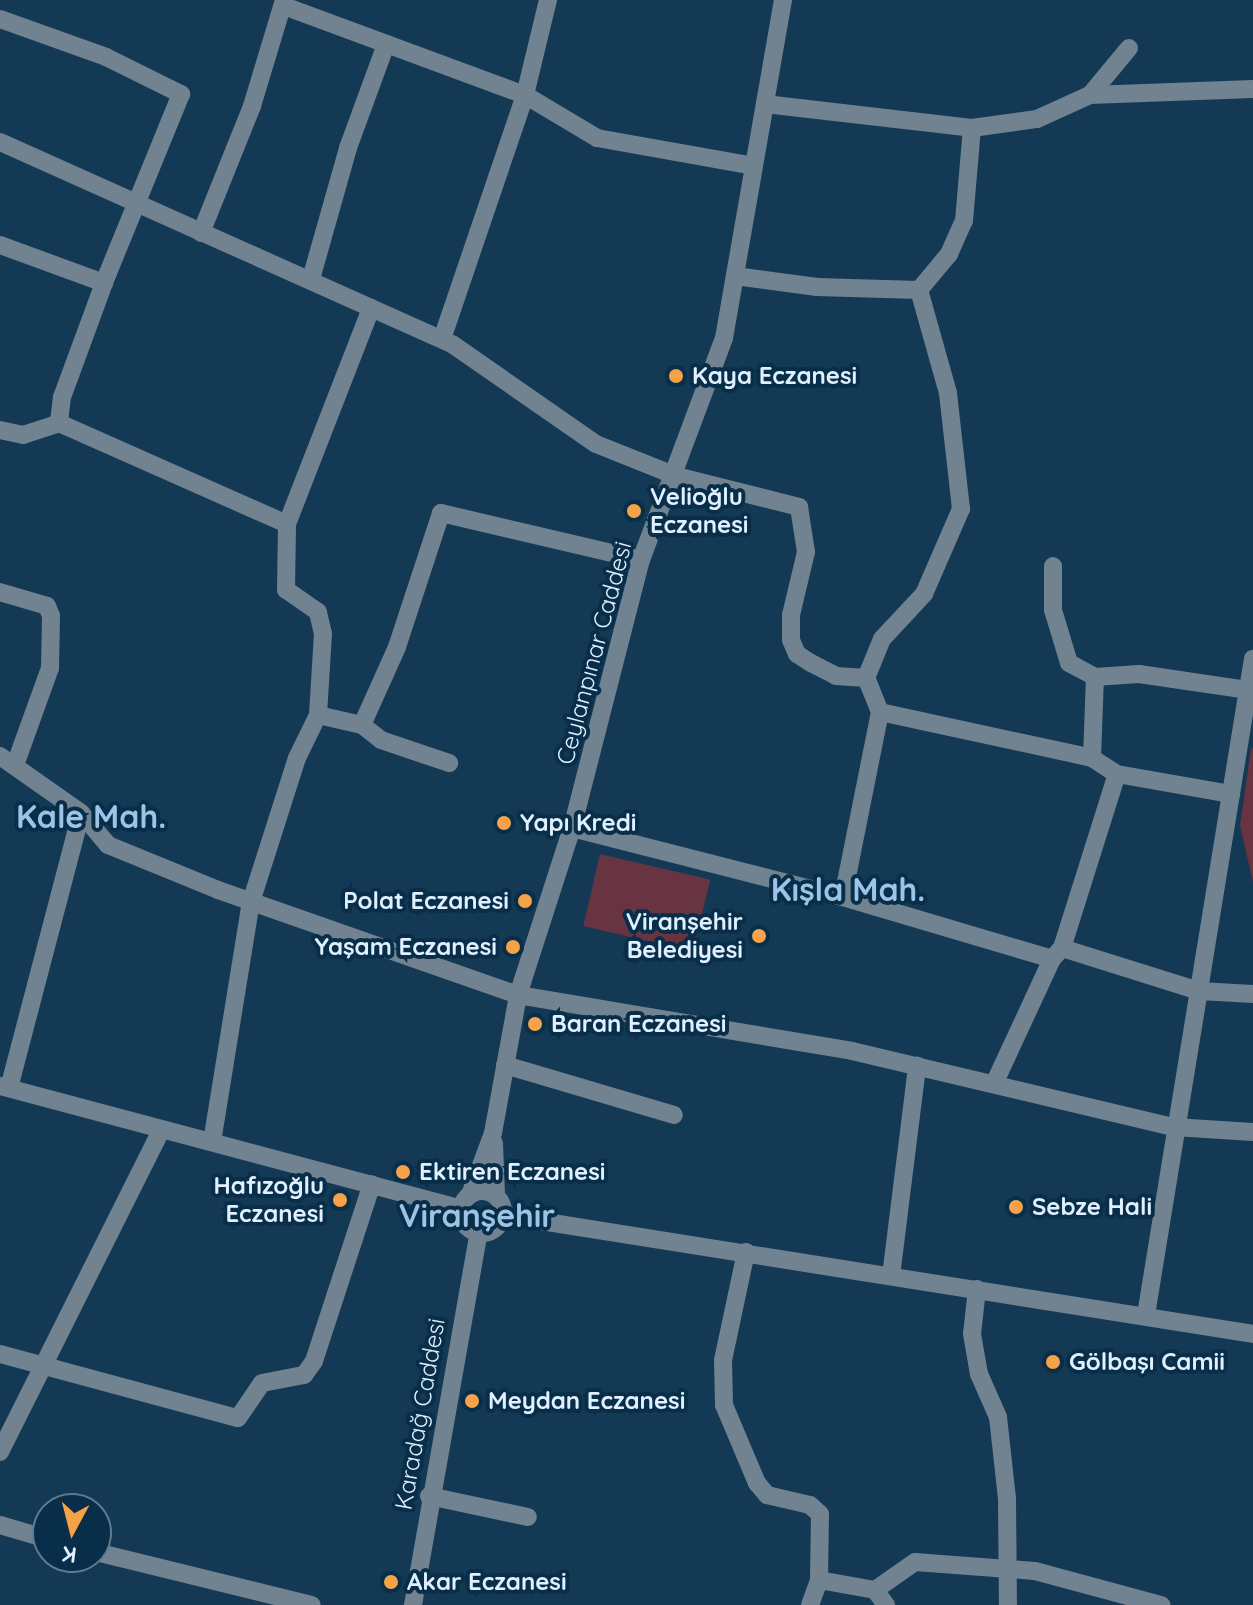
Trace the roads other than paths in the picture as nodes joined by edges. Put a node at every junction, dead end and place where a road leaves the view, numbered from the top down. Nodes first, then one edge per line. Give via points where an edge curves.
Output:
1 (548, 0) edge
2 (776, 1) edge
3 (284, 3) edge
4 (0, 19) edge
5 (386, 44) junction
6 (1129, 48) dead end
7 (1253, 89) edge
8 (525, 95) junction
9 (1090, 95) junction
10 (765, 104) junction
11 (972, 128) junction
12 (0, 142) edge
13 (754, 166) junction
14 (139, 202) junction
15 (201, 233) junction
16 (0, 245) edge
17 (735, 276) junction
18 (311, 279) junction
19 (104, 283) junction
20 (919, 290) junction
21 (371, 308) junction
22 (442, 339) junction
23 (59, 423) junction
24 (0, 430) edge
25 (676, 476) junction
26 (287, 524) junction
27 (641, 560) junction
28 (1053, 566) dead end
29 (0, 592) edge
30 (1253, 659) edge
31 (1095, 677) junction
32 (866, 678) junction
33 (1247, 690) junction
34 (880, 712) junction
35 (318, 715) junction
36 (362, 725) junction
37 (1092, 758) junction
38 (7, 761) edge
39 (449, 763) dead end
40 (1117, 774) junction
41 (1231, 794) junction
42 (81, 813) junction
43 (572, 828) junction
44 (843, 897) junction
45 (251, 902) junction
46 (1057, 954) junction
47 (1199, 991) junction
48 (1253, 994) edge
49 (518, 995) junction
50 (505, 1065) junction
51 (917, 1066) junction
52 (994, 1084) junction
53 (5, 1087) edge
54 (674, 1115) dead end
55 (1174, 1127) junction
56 (162, 1129) junction
57 (1253, 1132) edge
58 (493, 1133) junction
59 (212, 1142) junction
60 (372, 1184) junction
61 (496, 1196) junction
62 (466, 1202) junction
63 (502, 1215) junction
64 (479, 1232) junction
65 (746, 1252) junction
66 (891, 1276) junction
67 (977, 1289) junction
68 (1146, 1315) junction
69 (1253, 1334) edge
70 (0, 1354) edge
71 (46, 1362) junction
72 (0, 1452) edge
73 (429, 1496) junction
74 (528, 1517) dead end
75 (0, 1525) edge
76 (32, 1534) edge
77 (112, 1556) edge
78 (1010, 1568) junction
79 (819, 1580) junction
80 (880, 1598) edge
81 (312, 1605) edge
82 (413, 1605) edge
83 (810, 1605) edge
84 (1008, 1605) edge
85 (1161, 1605) edge

1 - 8 street
2 - 10 street, Ceylanpınar Caddesi
3 - 5 street
3 - 15 street
4 - 14 street via 106,57 181,94
5 - 8 street
5 - 18 street via 348,148
6 - 9 street
7 - 9 street
8 - 13 street via 597,138
8 - 22 street
9 - 11 street via 1037,119
10 - 11 street
10 - 13 street, Ceylanpınar Caddesi
11 - 20 street via 964,221 949,254
12 - 14 street
13 - 17 street, Ceylanpınar Caddesi
14 - 15 street
14 - 19 street
15 - 18 street
16 - 19 street
17 - 20 street via 817,287
17 - 25 street, Ceylanpınar Caddesi via 724,338
18 - 21 street
19 - 23 street via 62,397
20 - 32 street via 948,393 961,509 924,594 882,639
21 - 22 street
21 - 26 street
22 - 25 street via 596,444
23 - 24 street via 23,435
23 - 26 street
25 - 27 street, Ceylanpınar Caddesi
25 - 32 street via 799,507 806,552 791,615 791,640 797,654 836,676
26 - 35 street via 286,590 318,612 323,634
27 - 36 street via 441,513 397,647
27 - 43 street, Ceylanpınar Caddesi
28 - 31 street via 1053,610 1063,655
29 - 38 street via 47,606 51,616 50,668
30 - 33 street
31 - 33 street via 1139,674
31 - 37 street
32 - 34 street
33 - 41 street
34 - 37 street
34 - 44 street
35 - 36 street
35 - 45 street via 297,758
36 - 39 street via 381,740
37 - 40 street
38 - 42 street
40 - 41 street
40 - 46 street
41 - 47 street
42 - 45 street via 108,845
42 - 53 street
43 - 44 street
43 - 49 street, Ceylanpınar Caddesi
44 - 46 street
45 - 49 street
45 - 59 street
46 - 47 street
46 - 52 street
47 - 48 street
47 - 55 street
49 - 50 street, Ceylanpınar Caddesi
49 - 51 street
50 - 54 street
50 - 58 street, Ceylanpınar Caddesi
51 - 52 street
51 - 66 street
52 - 55 street
53 - 56 street
55 - 57 street
55 - 68 street
56 - 59 street
56 - 71 street
58 - 61 street
58 - 62 street
59 - 60 street
60 - 62 street
60 - 71 street via 314,1361 304,1375 262,1383 238,1418
61 - 62 street via 483,1191
61 - 63 street
62 - 64 street via 463,1221
63 - 64 street via 491,1230
63 - 65 street
64 - 73 street, Karadağ Caddesi
65 - 66 street
65 - 79 street via 723,1360 724,1405 767,1495 810,1505 820,1514
66 - 67 street
67 - 68 street
67 - 78 street via 972,1334 979,1374 998,1417
68 - 69 street
70 - 71 street
71 - 72 street
73 - 74 street
73 - 82 street, Karadağ Caddesi
75 - 76 street
77 - 81 street
78 - 80 street via 915,1562
78 - 84 street
78 - 85 street
79 - 80 street
79 - 83 street

